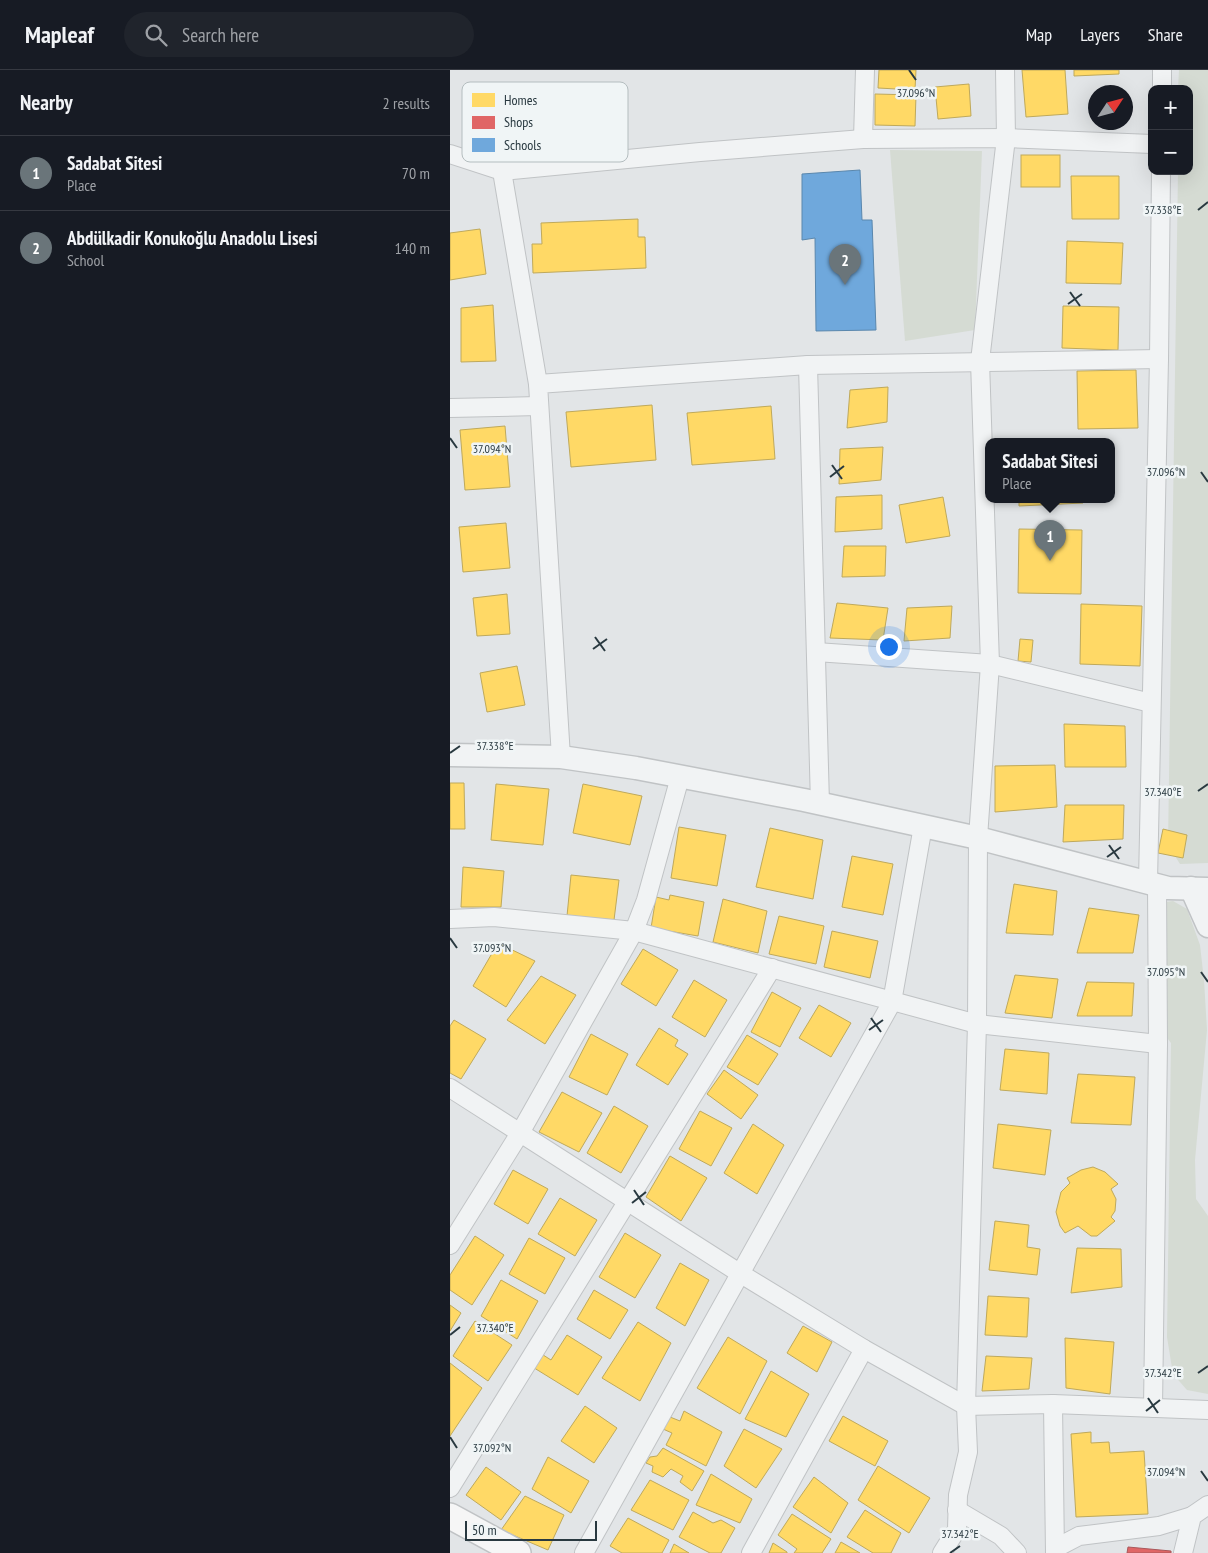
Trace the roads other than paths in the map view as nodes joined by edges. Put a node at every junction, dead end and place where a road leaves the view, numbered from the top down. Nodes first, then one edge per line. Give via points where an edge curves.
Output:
1 (865, 70) edge
2 (1005, 70) edge
3 (1162, 70) edge
4 (1162, 85) edge
5 (1006, 138) junction
6 (863, 139) junction
7 (1148, 144) edge
8 (450, 154) edge
9 (462, 158) edge
10 (628, 159) edge
11 (476, 162) edge
12 (590, 162) edge
13 (502, 170) junction
14 (1161, 175) edge
15 (1159, 359) junction
16 (980, 361) junction
17 (808, 364) junction
18 (538, 384) junction
19 (538, 406) junction
20 (450, 408) edge
21 (816, 652) junction
22 (990, 664) junction
23 (1151, 703) junction
24 (450, 755) edge
25 (561, 757) junction
26 (680, 776) junction
27 (820, 804) junction
28 (923, 826) junction
29 (978, 838) junction
30 (1152, 883) junction
31 (1199, 889) edge
32 (450, 919) edge
33 (1208, 926) edge
34 (634, 931) junction
35 (772, 968) junction
36 (892, 1002) junction
37 (977, 1024) junction
38 (1158, 1044) junction
39 (450, 1088) edge
40 (520, 1132) junction
41 (626, 1202) junction
42 (450, 1245) edge
43 (741, 1274) junction
44 (864, 1349) junction
45 (1054, 1404) junction
46 (966, 1406) junction
47 (1153, 1408) junction
48 (1208, 1410) edge
49 (450, 1488) edge
50 (1208, 1505) edge
51 (957, 1510) junction
52 (450, 1516) edge
53 (1192, 1516) junction
54 (1056, 1551) edge
55 (518, 1553) edge
56 (584, 1553) edge
57 (752, 1553) edge
58 (942, 1553) edge
59 (1016, 1553) edge
60 (1183, 1553) edge

1 - 6 street
2 - 5 street
3 - 4 street
5 - 6 street
5 - 7 street
5 - 16 street
6 - 10 street
8 - 9 street
11 - 13 street
12 - 13 street
13 - 18 street
14 - 15 street
15 - 16 street
15 - 23 street
16 - 17 street
16 - 22 street
17 - 18 street
17 - 21 street
18 - 19 street
19 - 20 street
19 - 25 street
21 - 22 street
21 - 27 street
22 - 23 street
22 - 29 street
23 - 30 street
24 - 25 street
25 - 26 street
26 - 27 street
26 - 34 street via 646,900
27 - 28 street
28 - 29 street
28 - 36 street
29 - 30 street
29 - 37 street
30 - 31 street via 1168,888
30 - 38 street
31 - 33 street
32 - 34 street via 494,917
34 - 35 street
34 - 40 street
35 - 36 street
35 - 41 street
36 - 37 street
36 - 43 street
37 - 38 street
37 - 46 street
38 - 47 street
39 - 40 street
40 - 41 street
40 - 42 street
41 - 43 street
41 - 49 street
43 - 44 street
43 - 56 street
44 - 46 street
44 - 57 street
45 - 46 street
45 - 47 street
45 - 54 street
46 - 51 street via 968,1452
47 - 48 street
50 - 53 street
51 - 58 street via 957,1529
51 - 59 street via 1001,1536
52 - 55 main road
53 - 54 street via 1159,1526 1079,1536
53 - 60 street

